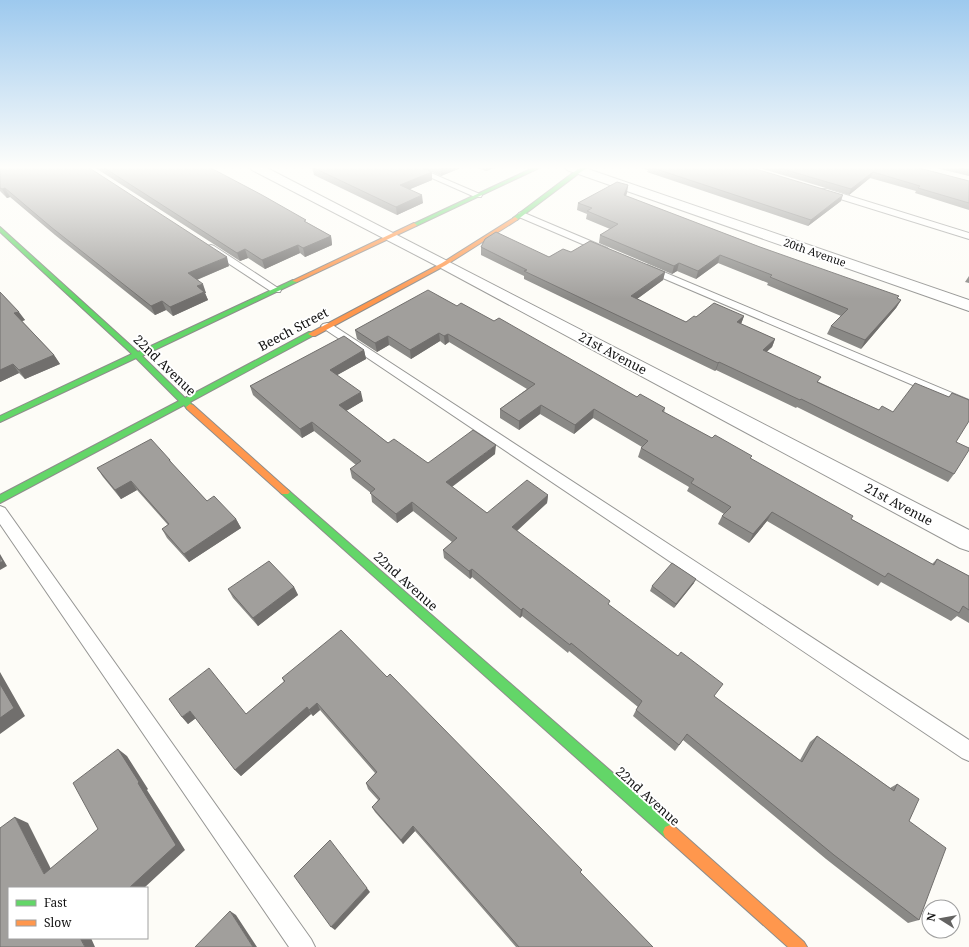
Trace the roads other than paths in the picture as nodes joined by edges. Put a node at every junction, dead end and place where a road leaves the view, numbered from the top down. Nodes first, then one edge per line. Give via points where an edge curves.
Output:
1 (342, 211) edge
2 (443, 211) edge
3 (527, 211) edge
4 (701, 211) edge
5 (888, 211) edge
6 (522, 215) junction
7 (0, 229) edge
8 (390, 236) junction
9 (969, 236) edge
10 (204, 243) edge
11 (617, 255) edge
12 (444, 264) junction
13 (639, 264) edge
14 (276, 290) junction
15 (969, 306) edge
16 (327, 326) junction
17 (137, 355) junction
18 (184, 402) junction
19 (969, 404) edge
20 (0, 419) edge
21 (0, 499) edge
22 (0, 512) edge
23 (969, 541) edge
24 (969, 750) edge
25 (303, 947) edge
26 (799, 947) edge

1 - 8 street, 21st Avenue
2 - 8 street
3 - 6 street, Beech Street
4 - 15 street, 20th Avenue
5 - 9 lane
6 - 11 lane
6 - 12 street, Beech Street
7 - 17 street, 22nd Avenue
8 - 12 street, 21st Avenue
8 - 14 street
10 - 14 lane
12 - 16 street, Beech Street
12 - 23 street, 21st Avenue
13 - 19 lane
14 - 17 street
16 - 18 street, Beech Street
16 - 24 lane
17 - 18 street, 22nd Avenue
17 - 20 street
18 - 21 street, Beech Street
18 - 26 street, 22nd Avenue
22 - 25 lane

